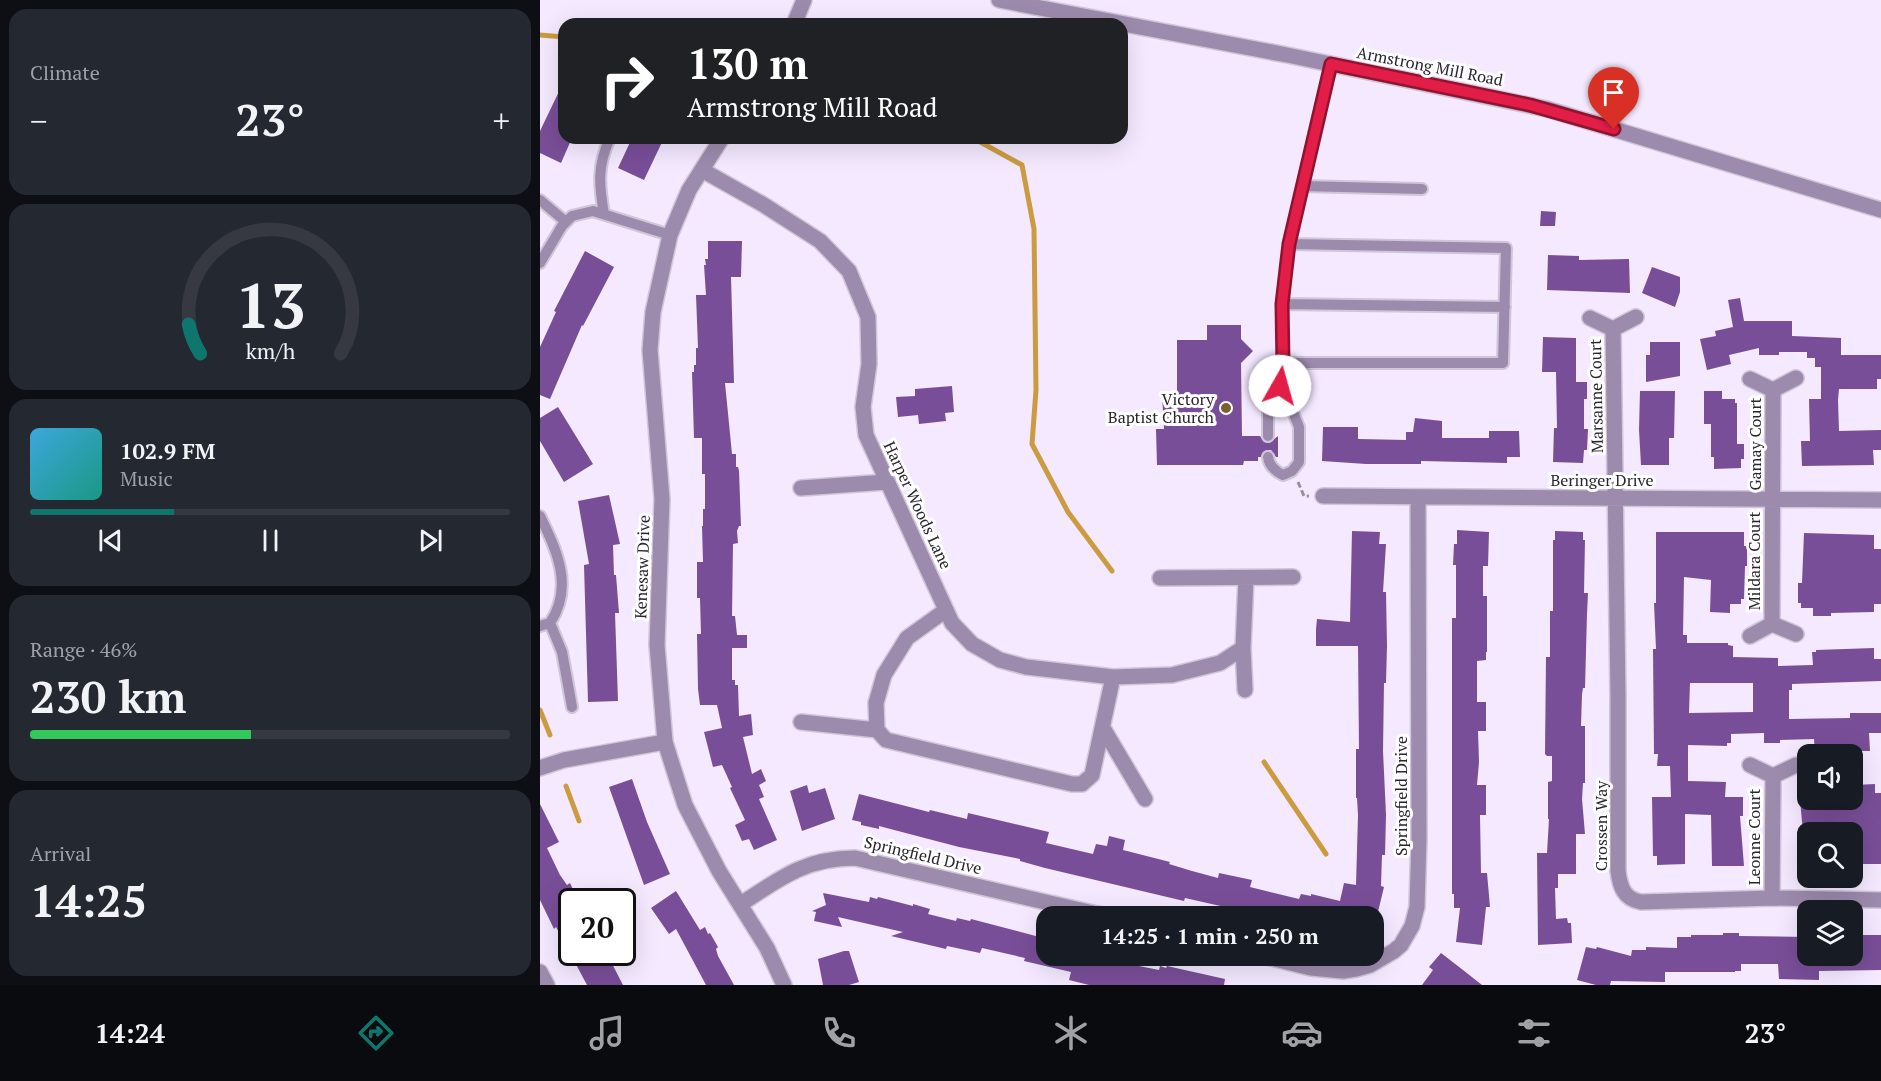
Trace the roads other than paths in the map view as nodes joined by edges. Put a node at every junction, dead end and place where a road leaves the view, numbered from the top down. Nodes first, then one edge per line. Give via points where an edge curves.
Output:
1 (804, 0) edge
2 (999, 0) edge
3 (796, 18) edge
4 (1092, 18) edge
5 (1128, 25) edge
6 (1331, 64) junction
7 (608, 144) edge
8 (718, 144) edge
9 (702, 170) junction
10 (1302, 186) junction
11 (1422, 189) dead end
12 (540, 200) edge
13 (1881, 210) edge
14 (604, 214) junction
15 (566, 222) junction
16 (670, 235) junction
17 (1289, 244) junction
18 (540, 263) edge
19 (1282, 304) junction
20 (1505, 307) junction
21 (1636, 317) dead end
22 (1590, 318) dead end
23 (1613, 329) junction
24 (1283, 363) junction
25 (1796, 378) dead end
26 (1750, 379) dead end
27 (1280, 386) junction
28 (1773, 390) junction
29 (1268, 436) dead end
30 (1268, 457) dead end
31 (887, 482) junction
32 (801, 488) dead end
33 (1323, 496) road end
34 (1418, 497) junction
35 (1615, 498) junction
36 (1773, 500) junction
37 (1881, 500) edge
38 (540, 516) edge
39 (1293, 577) dead end
40 (1160, 578) dead end
41 (1246, 578) junction
42 (946, 610) junction
43 (1772, 624) junction
44 (545, 625) edge
45 (1796, 634) dead end
46 (1750, 636) dead end
47 (1244, 648) junction
48 (1113, 678) junction
49 (1245, 690) dead end
50 (572, 707) dead end
51 (801, 722) dead end
52 (1103, 728) junction
53 (877, 730) junction
54 (665, 742) junction
55 (1750, 765) dead end
56 (1796, 765) dead end
57 (540, 768) edge
58 (1773, 776) junction
59 (1145, 799) dead end
60 (1772, 898) junction
61 (1881, 900) edge
62 (741, 904) junction
63 (1063, 906) edge
64 (1384, 957) edge
65 (1303, 966) edge
66 (1366, 966) edge
67 (540, 972) edge
68 (547, 985) edge
69 (784, 985) edge

1 - 3 street
2 - 4 street, Armstrong Mill Road
5 - 6 street, Armstrong Mill Road
6 - 10 lane
6 - 13 street, Armstrong Mill Road via 1547,109
7 - 14 lane via 600,166
8 - 9 street, Kenesaw Drive
9 - 16 street, Kenesaw Drive
9 - 31 street, Harper Woods Lane via 820,241 849,271 868,317 870,364 863,407 866,435
10 - 11 lane
10 - 17 lane
12 - 15 lane
14 - 15 lane via 593,211 572,216
14 - 16 lane
15 - 18 lane
16 - 54 street, Kenesaw Drive via 653,312 650,350 662,499 657,645
17 - 19 lane
17 - 20 lane via 1506,248
19 - 20 lane
19 - 24 lane
20 - 24 lane via 1503,363
21 - 23 street
22 - 23 street
23 - 35 street, Marsanne Court
24 - 27 lane
25 - 28 street
26 - 28 street
27 - 29 lane via 1268,400
27 - 30 lane via 1299,427 1299,462 1283,476 1276,472
28 - 36 street, Gamay Court
31 - 32 street
31 - 42 street, Harper Woods Lane
33 - 34 street, Beringer Drive
34 - 35 street, Beringer Drive
34 - 64 street, Springfield Drive via 1417,907 1401,945
35 - 36 street, Beringer Drive
35 - 60 street, Crossen Way via 1619,881 1625,896 1641,902
36 - 37 street, Beringer Drive
36 - 43 street, Mildara Court
38 - 44 lane via 560,567 563,589 559,610
39 - 41 street
40 - 41 street
41 - 47 street
42 - 48 street, Harper Woods Lane via 952,623 972,644 1000,660
42 - 53 street via 907,638 884,675 876,703
43 - 45 street
43 - 46 street
44 - 50 lane via 562,652
47 - 48 street, Harper Woods Lane via 1220,663 1172,675
47 - 49 street
48 - 52 street
51 - 53 street
52 - 53 street via 1092,775 1082,784 886,740
52 - 59 street
54 - 57 street via 586,755
54 - 62 street, Kenesaw Drive via 685,805
55 - 58 street
56 - 58 street
58 - 60 street, Leonne Court
60 - 61 street, Crossen Way
62 - 63 street, Springfield Drive via 814,862 855,858
62 - 69 street, Kenesaw Drive
65 - 66 street, Springfield Drive via 1343,971
67 - 68 street

